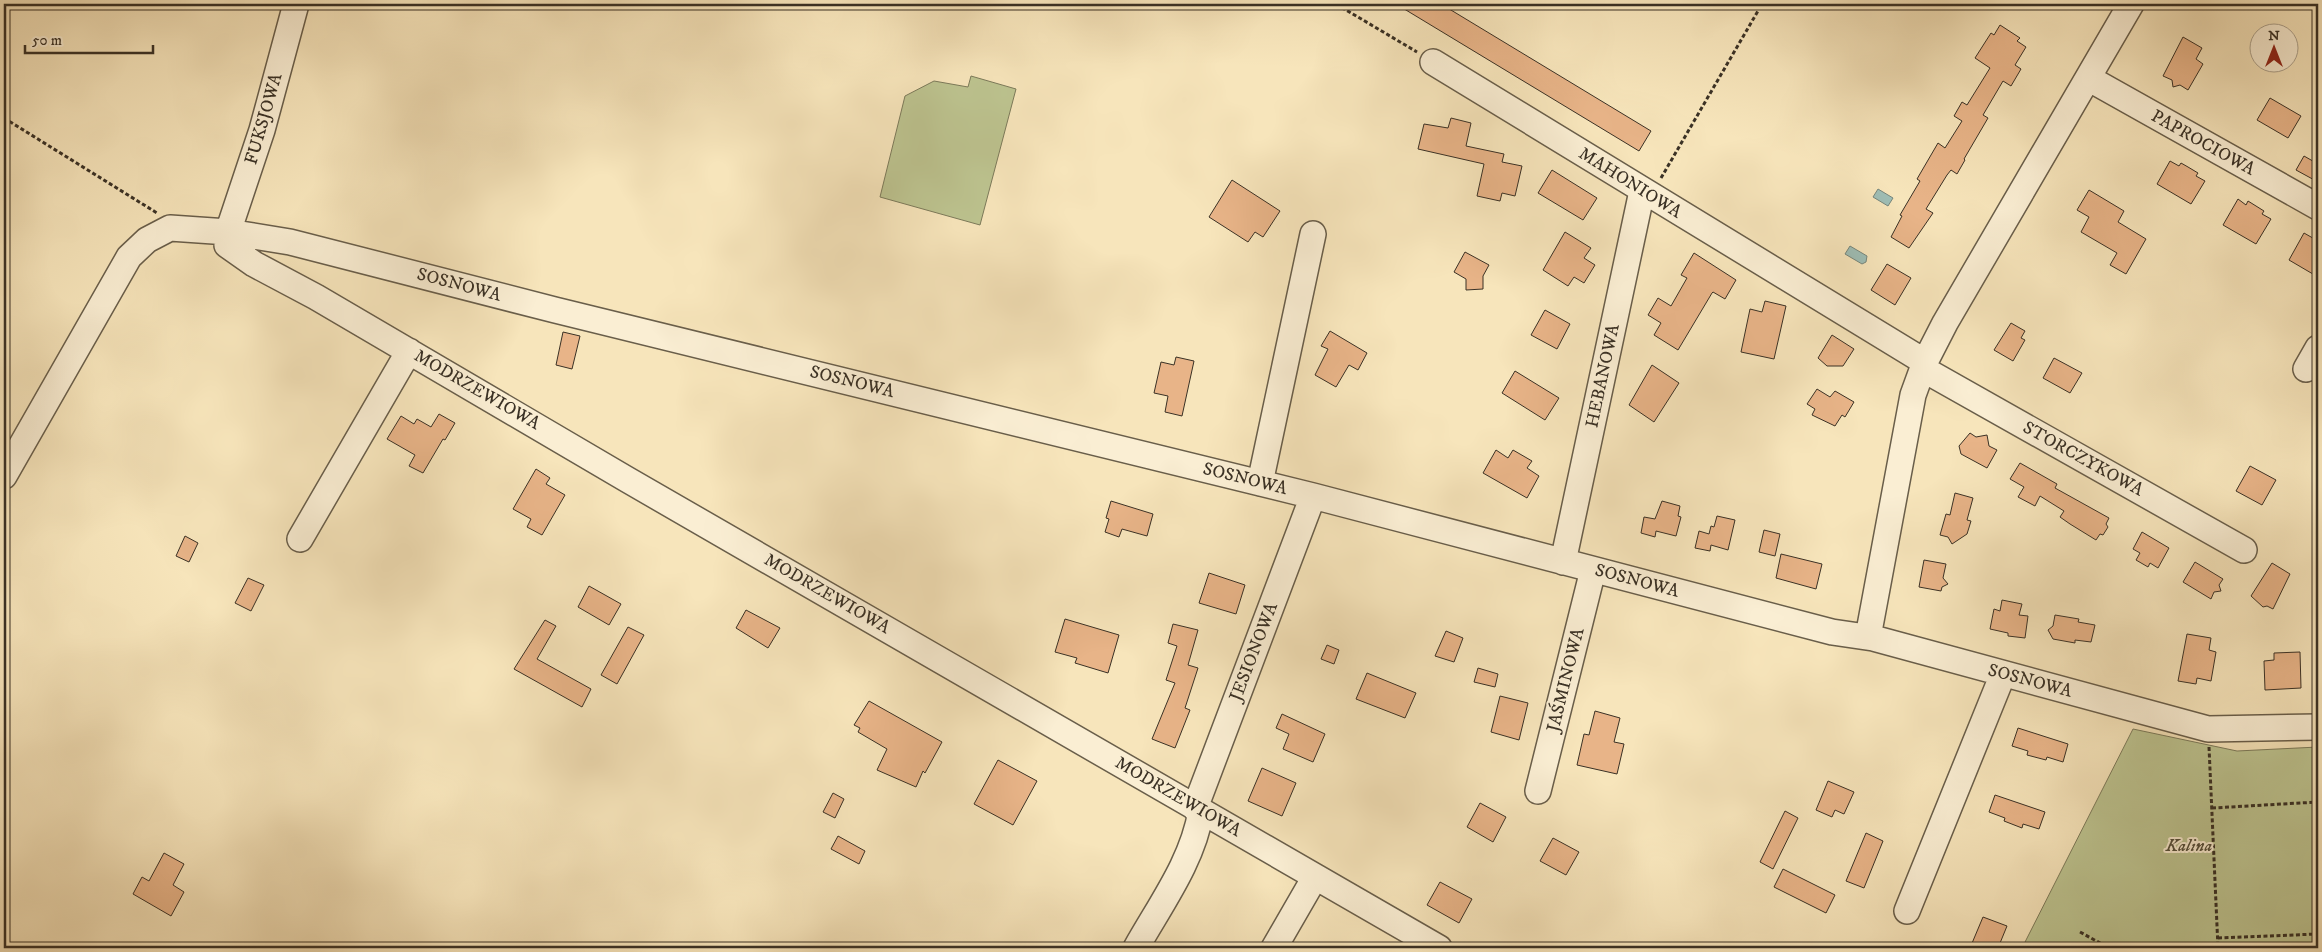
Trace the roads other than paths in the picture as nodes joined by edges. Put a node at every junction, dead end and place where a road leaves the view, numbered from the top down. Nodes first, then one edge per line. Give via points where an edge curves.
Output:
1 (296, 4) edge
2 (2131, 4) edge
3 (1433, 62) road end
4 (2088, 78) junction
5 (1646, 193) junction
6 (2318, 207) edge
7 (228, 232) junction
8 (1313, 234) dead end
9 (409, 351) junction
10 (1924, 366) junction
11 (4, 476) edge
12 (1260, 483) junction
13 (1314, 496) junction
14 (300, 539) dead end
15 (2244, 550) dead end
16 (1563, 562) junction
17 (1594, 570) junction
18 (1868, 637) junction
19 (2003, 674) junction
20 (2318, 727) edge
21 (1538, 791) dead end
22 (1198, 810) junction
23 (1315, 877) junction
24 (1908, 911) dead end
25 (1136, 948) edge
26 (1274, 948) edge
27 (1439, 948) edge

1 - 7 street, FUKSJOWA via 262,130
2 - 4 street
3 - 5 street, MAHONIOWA
4 - 6 street, PAPROCIOWA
4 - 10 street via 1967,283
5 - 10 street, MAHONIOWA
5 - 16 street, HEBANOWA
7 - 9 street, MODRZEWIOWA via 227,245 254,264
7 - 11 street, SOSNOWA via 170,228 147,240 129,257
7 - 12 street, SOSNOWA via 354,257 555,310
8 - 12 street
9 - 14 street
9 - 22 street, MODRZEWIOWA
10 - 15 street, STORCZYKOWA
10 - 18 street via 1913,396
12 - 13 street, SOSNOWA
13 - 16 street, SOSNOWA
13 - 22 street, JESIONOWA
16 - 17 street, SOSNOWA
17 - 18 street, SOSNOWA via 1832,632
17 - 21 street, JAŚMINOWA
18 - 19 street, SOSNOWA
19 - 20 street, SOSNOWA via 2208,729
19 - 24 street
22 - 23 street, MODRZEWIOWA
22 - 25 street, JESIONOWA via 1197,834 1185,862
23 - 26 street
23 - 27 street, MODRZEWIOWA

